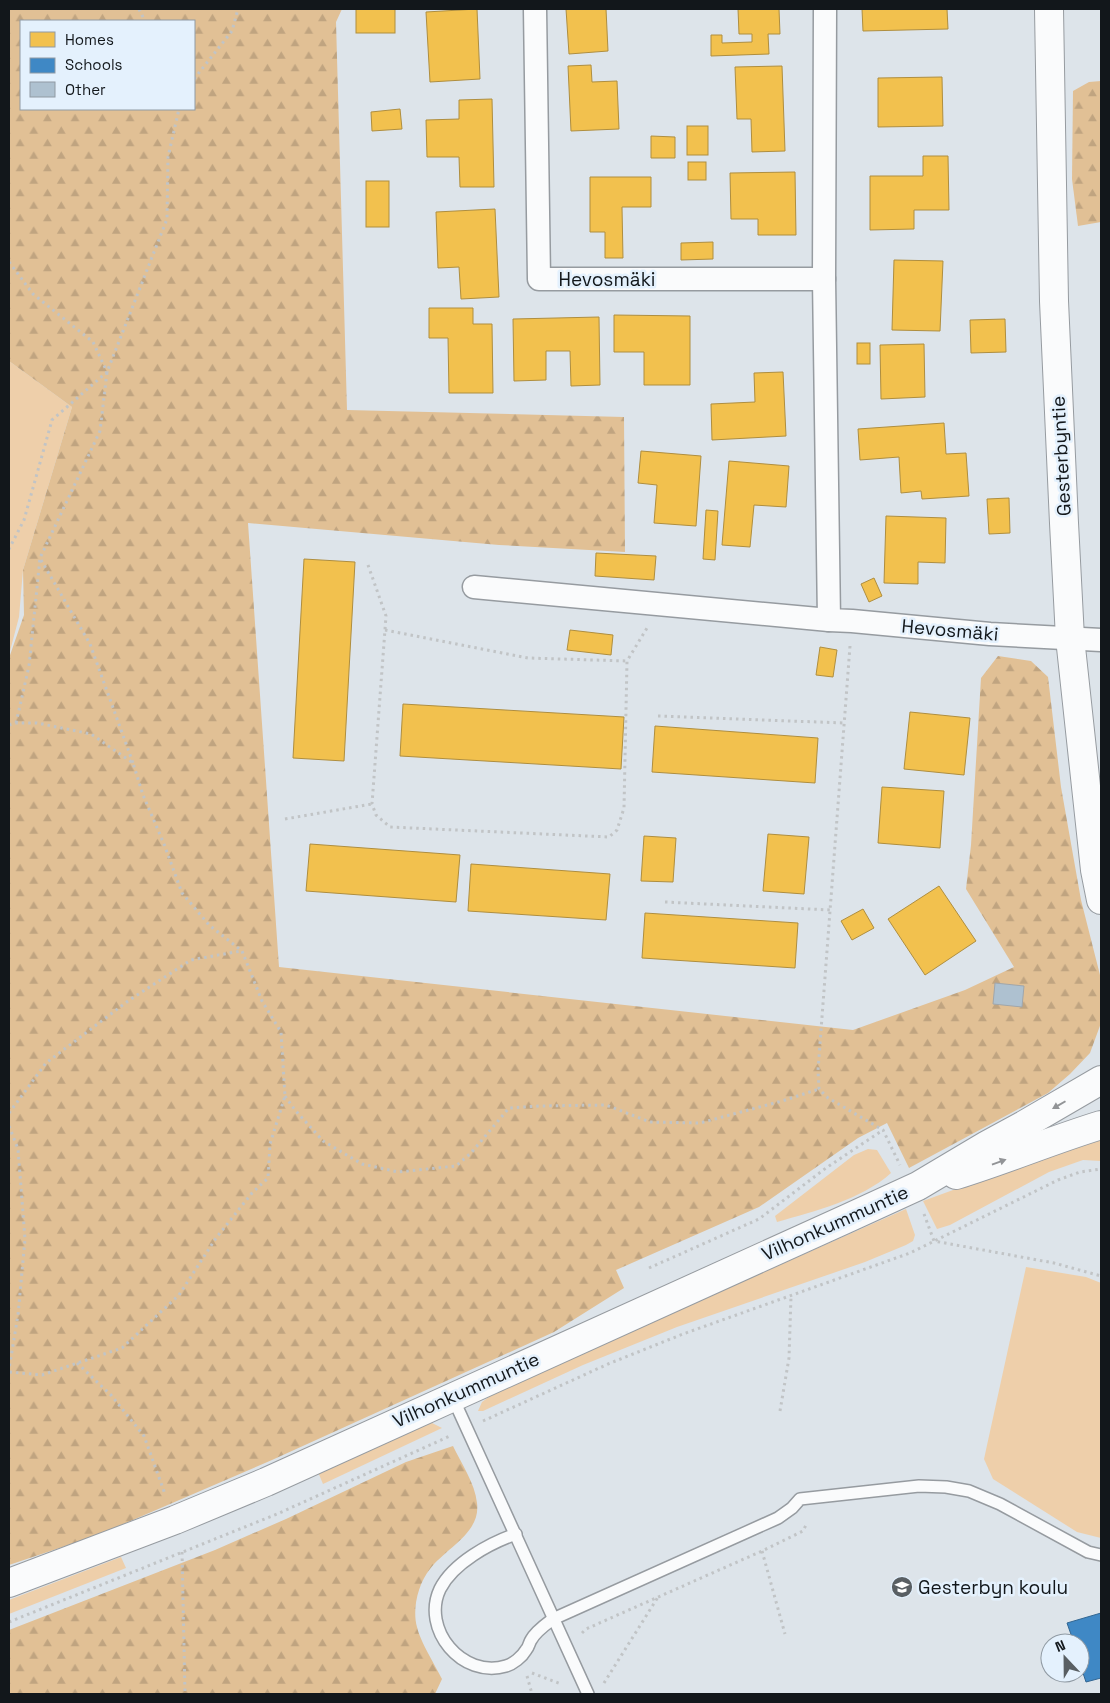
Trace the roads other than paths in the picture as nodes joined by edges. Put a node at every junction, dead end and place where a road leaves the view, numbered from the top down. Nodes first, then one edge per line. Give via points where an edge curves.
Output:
1 (536, 9) edge
2 (825, 9) edge
3 (1049, 9) edge
4 (824, 279) junction
5 (474, 587) dead end
6 (829, 620) junction
7 (1070, 638) junction
8 (1101, 640) edge
9 (1101, 900) edge
10 (1101, 1080) edge
11 (1101, 1125) edge
12 (915, 1190) junction
13 (452, 1396) junction
14 (516, 1534) junction
15 (1101, 1555) edge
16 (9, 1582) edge
17 (553, 1619) junction
18 (588, 1694) edge

1 - 4 street, Hevosmäki via 539,278
2 - 4 street
3 - 7 street, Gesterbyntie via 1054,301
4 - 6 street
5 - 6 street, Hevosmäki
6 - 7 street, Hevosmäki
7 - 8 street, Hevosmäki
7 - 9 street, Gesterbyntie
10 -> 12 street, Vilhonkummuntie
12 -> 11 street, Vilhonkummuntie
12 - 13 street, Vilhonkummuntie
13 - 14 lane
13 - 16 street, Vilhonkummuntie via 266,1482
14 - 17 lane
14 - 17 lane via 484,1549 447,1577 440,1590 435,1614 441,1638 453,1653 470,1664 486,1668 506,1666 517,1660 539,1630
15 - 17 lane via 1088,1552 1000,1504 969,1491 919,1486 800,1499 778,1518
17 - 18 lane

